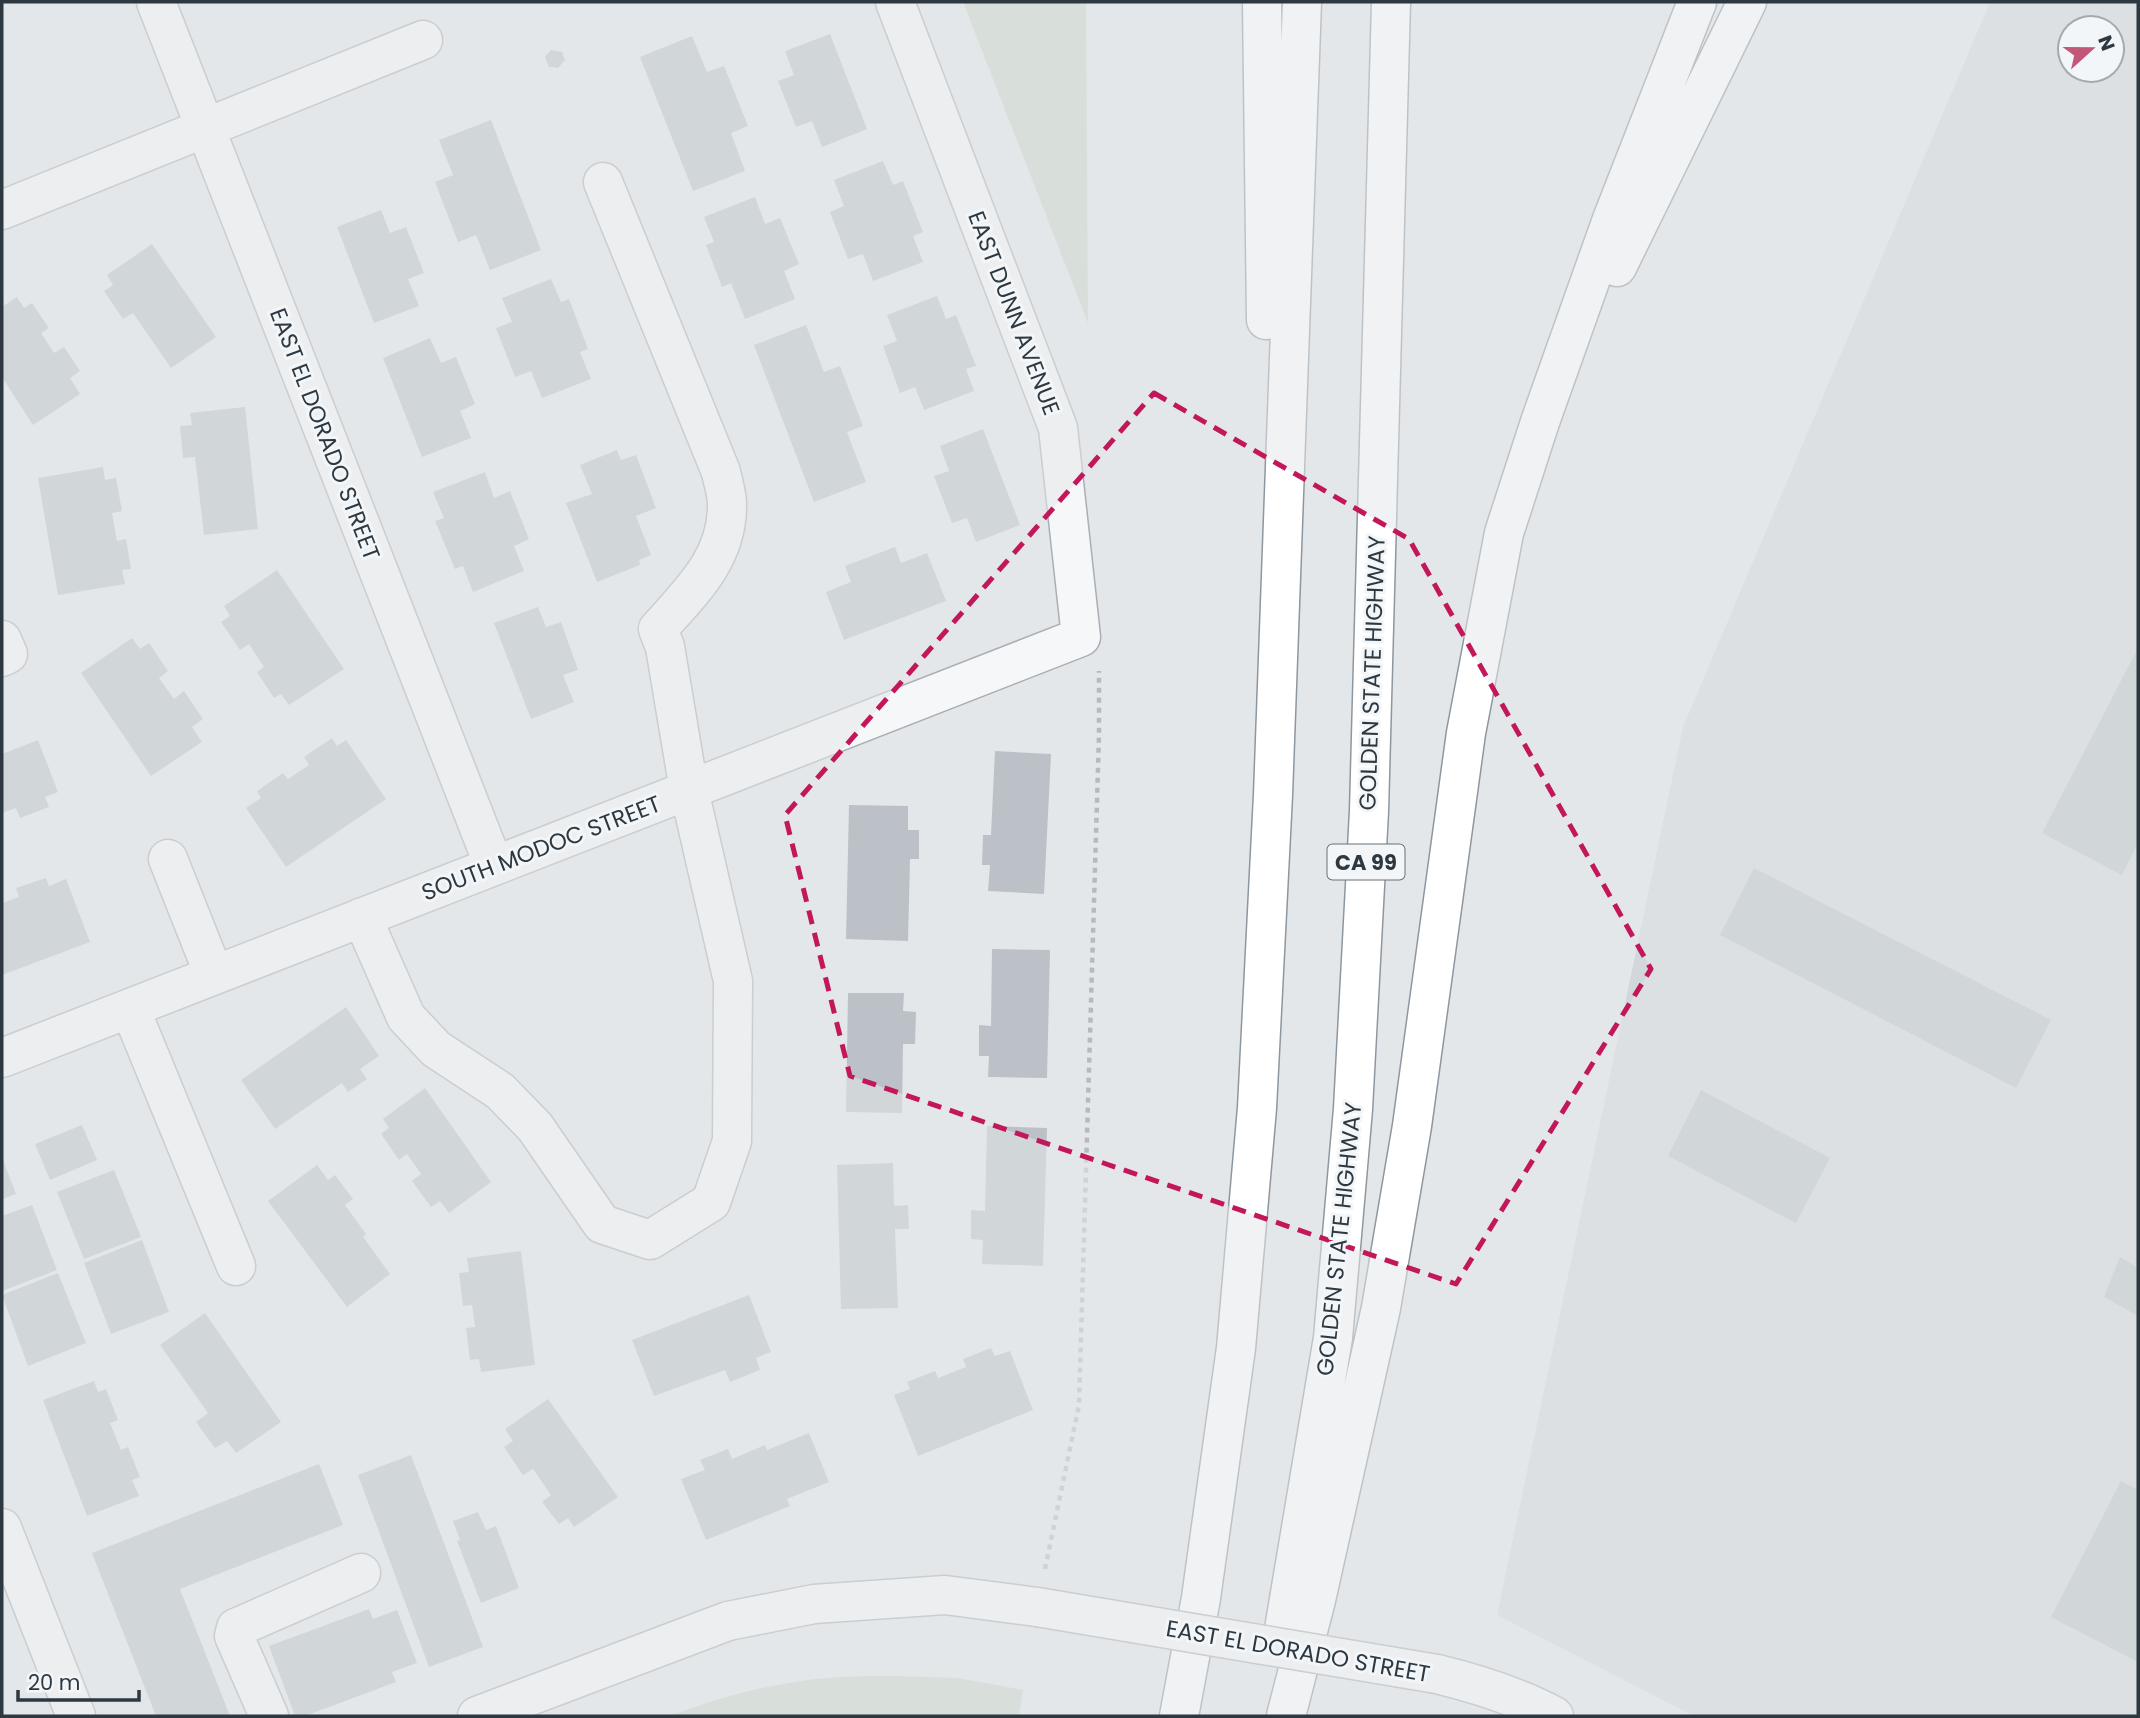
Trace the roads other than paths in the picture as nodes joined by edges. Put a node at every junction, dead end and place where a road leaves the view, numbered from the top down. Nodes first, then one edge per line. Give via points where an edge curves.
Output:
1 (156, 2) edge
2 (895, 2) edge
3 (1262, 2) edge
4 (1302, 2) edge
5 (1391, 2) edge
6 (1697, 2) edge
7 (1747, 2) edge
8 (422, 40) dead end
9 (205, 128) junction
10 (603, 182) dead end
11 (2, 210) edge
12 (1540, 422) junction
13 (1081, 637) joint
14 (2, 639) edge
15 (2, 657) edge
16 (689, 790) junction
17 (1273, 795) junction
18 (168, 859) dead end
19 (494, 866) junction
20 (362, 917) junction
21 (214, 975) junction
22 (130, 1008) junction
23 (2, 1058) edge
24 (236, 1266) dead end
25 (2, 1528) edge
26 (361, 1573) dead end
27 (76, 1716) edge
28 (269, 1716) edge
29 (477, 1716) edge
30 (1179, 1716) edge
31 (1269, 1716) edge
32 (1286, 1716) edge
33 (1554, 1716) edge

1 - 9 street, EAST EL DORADO STREET
2 - 13 street, EAST DUNN AVENUE via 1058,428
3 - 17 highway
4 - 17 highway
5 - 31 highway, GOLDEN STATE HIGHWAY / CA 99 via 1369,811 1353,1109 1333,1338
6 - 12 highway via 1611,222
7 - 12 highway
8 - 9 street
9 - 11 street
9 - 19 street, EAST EL DORADO STREET
10 - 16 street via 721,472 727,503 723,542 698,584 658,629
12 - 32 highway via 1504,533 1466,733 1412,1126 1381,1308
13 - 16 street, SOUTH MODOC STREET
14 - 15 street via 8,654
16 - 19 street, SOUTH MODOC STREET
16 - 20 street via 733,981 732,1141 711,1202 650,1240 602,1224 535,1127 500,1091 436,1049 406,1017
17 - 30 highway via 1257,1108 1236,1348 1201,1598
18 - 21 street
19 - 20 street, SOUTH MODOC STREET
20 - 21 street, SOUTH MODOC STREET
21 - 22 street, SOUTH MODOC STREET
22 - 23 street, SOUTH MODOC STREET
22 - 24 street
25 - 27 street
26 - 28 street via 236,1628 234,1636
29 - 33 street, EAST EL DORADO STREET, bridge via 728,1621 814,1604 945,1595 1437,1674 1483,1686

